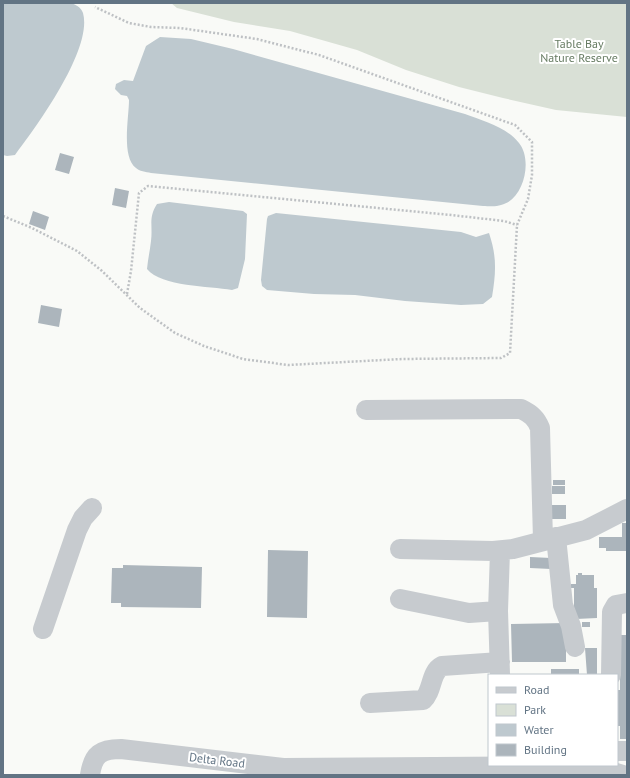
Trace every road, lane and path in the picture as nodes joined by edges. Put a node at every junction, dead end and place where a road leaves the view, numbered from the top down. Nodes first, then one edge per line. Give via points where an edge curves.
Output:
1 (95, 6) dead end
2 (3, 216) edge
3 (517, 225) junction
4 (127, 294) junction
5 (366, 410) dead end
6 (92, 508) dead end
7 (627, 510) edge
8 (550, 539) junction
9 (400, 549) dead end
10 (500, 550) junction
11 (400, 599) dead end
12 (627, 603) edge
13 (498, 611) junction
14 (43, 629) dead end
15 (574, 647) dead end
16 (500, 669) edge
17 (611, 674) edge
18 (370, 703) dead end
19 (500, 766) edge
20 (614, 770) edge
21 (90, 775) edge

1 - 3 path via 128,23 257,38 319,55 515,124 532,142 532,175 528,199
2 - 4 path via 77,251
3 - 4 path via 504,221 451,215 148,186 139,193
3 - 4 path via 510,352 501,358 402,359 288,365 243,359 175,333 140,308
5 - 8 street via 521,409 531,414 540,428
6 - 14 street via 77,530
7 - 8 street via 586,530
8 - 10 street
8 - 15 street
9 - 10 street
10 - 13 street
11 - 13 street via 469,613
12 - 17 street via 616,605 612,612
13 - 16 street
16 - 18 street via 442,666 436,671 430,691 423,700
19 - 20 street, Delta Road via 584,766
19 - 21 street, Delta Road via 283,768 121,749 106,750 96,756

